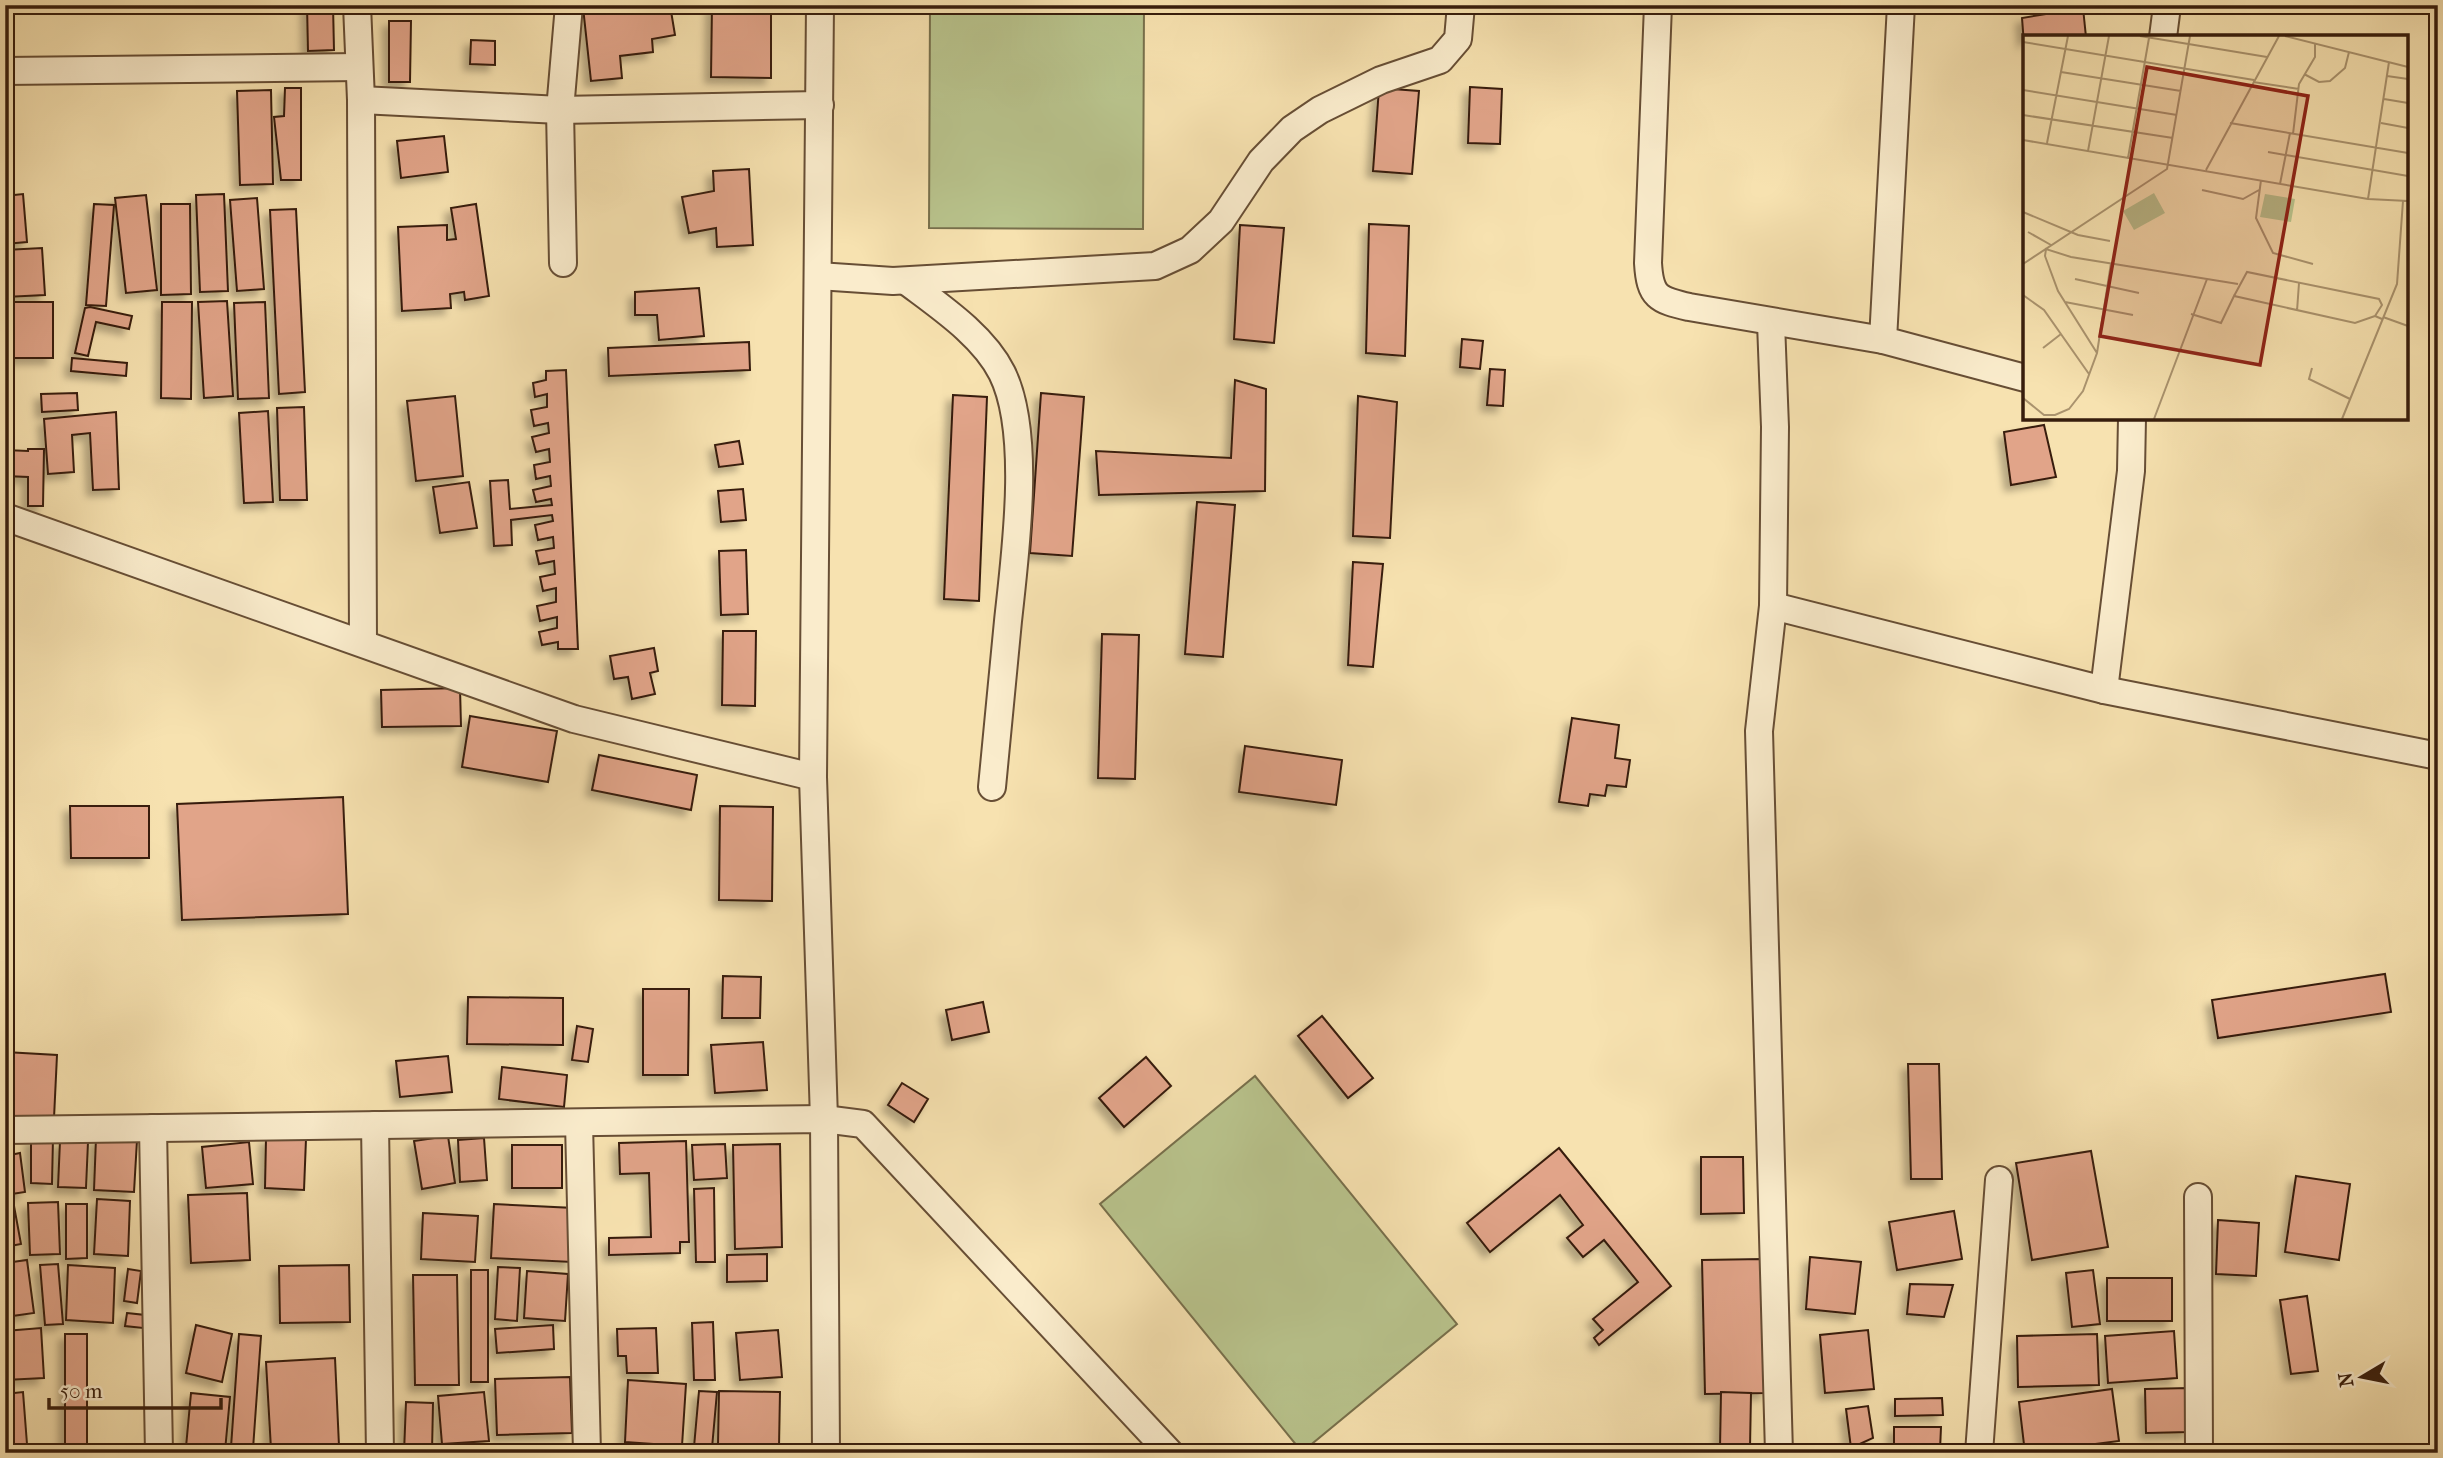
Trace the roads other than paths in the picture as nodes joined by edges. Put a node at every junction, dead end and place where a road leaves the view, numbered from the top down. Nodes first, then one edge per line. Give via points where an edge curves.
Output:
1 (357, 5) edge
2 (569, 5) edge
3 (820, 5) edge
4 (1461, 5) edge
5 (1658, 5) edge
6 (1901, 5) edge
7 (2167, 6) edge
8 (2163, 35) edge
9 (359, 67) junction
10 (5, 71) edge
11 (361, 100) junction
12 (820, 105) junction
13 (560, 110) junction
14 (563, 263) dead end
15 (817, 276) junction
16 (906, 281) junction
17 (1771, 323) junction
18 (1883, 340) junction
19 (2023, 377) edge
20 (2132, 420) edge
21 (5, 517) edge
22 (1773, 606) junction
23 (363, 643) junction
24 (2104, 690) junction
25 (2438, 756) edge
26 (813, 777) junction
27 (992, 786) dead end
28 (824, 1119) junction
29 (579, 1123) junction
30 (375, 1125) junction
31 (153, 1128) junction
32 (5, 1130) edge
33 (1999, 1180) dead end
34 (2198, 1197) dead end
35 (159, 1453) edge
36 (380, 1453) edge
37 (587, 1453) edge
38 (827, 1453) edge
39 (1170, 1453) edge
40 (1779, 1453) edge
41 (1979, 1453) edge
42 (2199, 1453) edge

1 - 9 street
2 - 13 street
3 - 12 street
4 - 16 street via 1458,39 1450,51 1440,60 1381,80 1320,110 1292,129 1261,161 1221,221 1190,250 1155,266
5 - 17 street via 1648,263 1654,292 1661,300
6 - 18 street
7 - 8 street
9 - 10 street
9 - 11 street
11 - 13 street
11 - 23 street
12 - 13 street
12 - 15 street
13 - 14 street
15 - 16 street
15 - 26 street
16 - 27 street via 965,326 1002,372 1015,411 1015,550
17 - 18 street
17 - 22 street
18 - 19 street
20 - 24 street via 2131,471
21 - 23 street
22 - 24 street
22 - 40 street via 1759,731
23 - 26 street via 574,719
24 - 25 street
26 - 28 street
28 - 29 street
28 - 38 street
28 - 39 street via 863,1124
29 - 30 street
29 - 37 street
30 - 31 street
30 - 36 street
31 - 32 street
31 - 35 street
33 - 41 street
34 - 42 street

